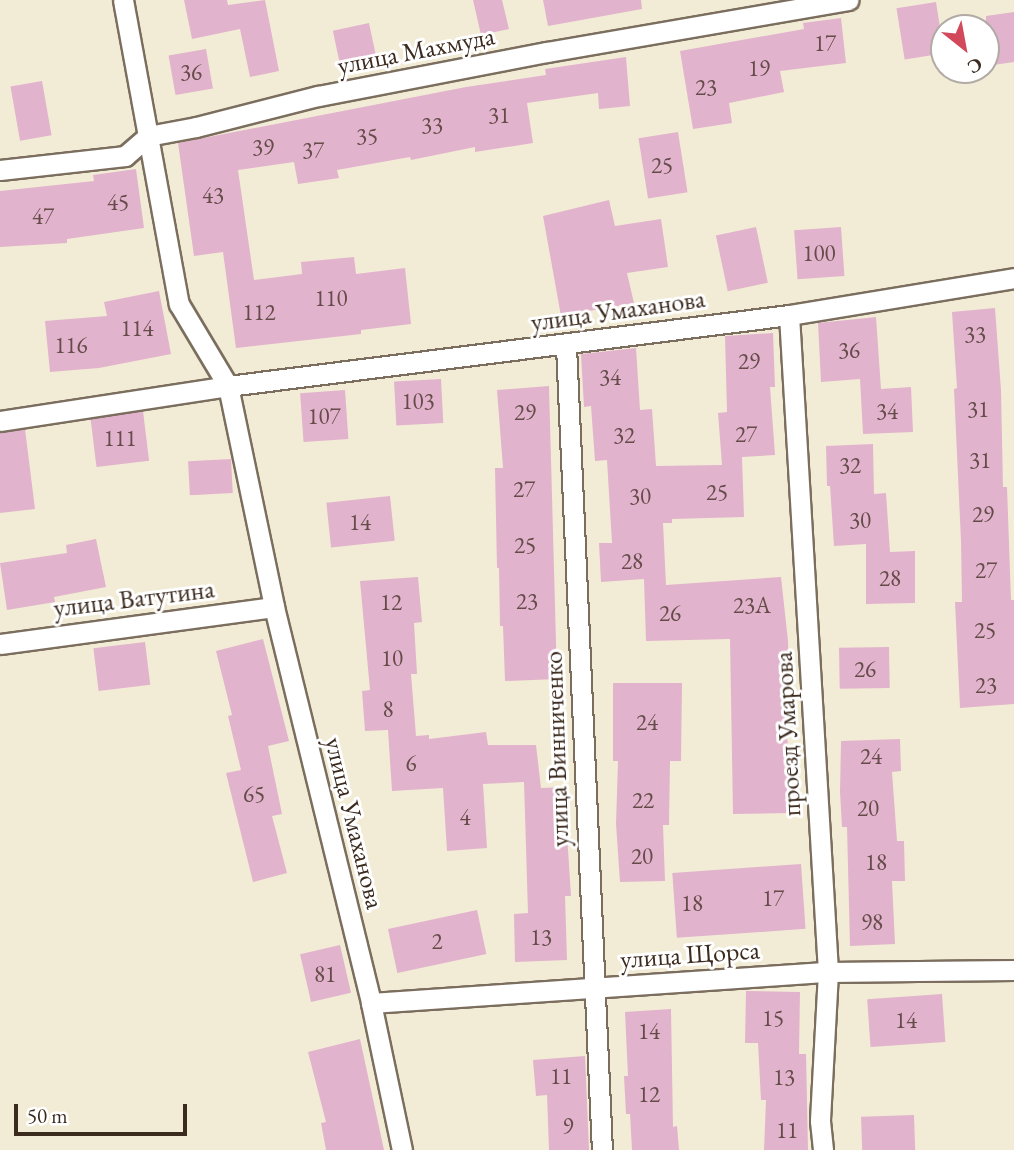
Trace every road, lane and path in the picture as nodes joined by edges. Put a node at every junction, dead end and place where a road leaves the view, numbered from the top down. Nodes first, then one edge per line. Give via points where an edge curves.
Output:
1 (123, 0) edge
2 (849, 0) edge
3 (148, 136) junction
4 (0, 170) edge
5 (1014, 278) edge
6 (789, 314) junction
7 (566, 345) junction
8 (228, 386) junction
9 (0, 421) edge
10 (274, 607) junction
11 (0, 644) edge
12 (1014, 970) edge
13 (828, 972) junction
14 (594, 988) junction
15 (371, 1003) junction
16 (402, 1150) edge
17 (601, 1150) edge
18 (823, 1150) edge

1 - 3 street, улица Умаханова
2 - 3 street, улица Махмуда via 318,96
3 - 4 street, улица Махмуда via 125,156
3 - 8 street, улица Умаханова via 179,304
5 - 6 street, улица Умаханова
6 - 7 street, улица Умаханова
6 - 13 street, проезд Умарова
7 - 8 street, улица Умаханова
7 - 14 street, улица Винниченко
8 - 9 street, улица Умаханова
8 - 10 street, улица Умаханова
10 - 11 street, улица Ватутина
10 - 15 street, улица Умаханова
12 - 13 street, улица Щорса
13 - 14 street, улица Щорса
13 - 18 street, проезд Умарова via 820,1121
14 - 15 street, улица Щорса
14 - 17 street, улица Винниченко
15 - 16 street, улица Умаханова

